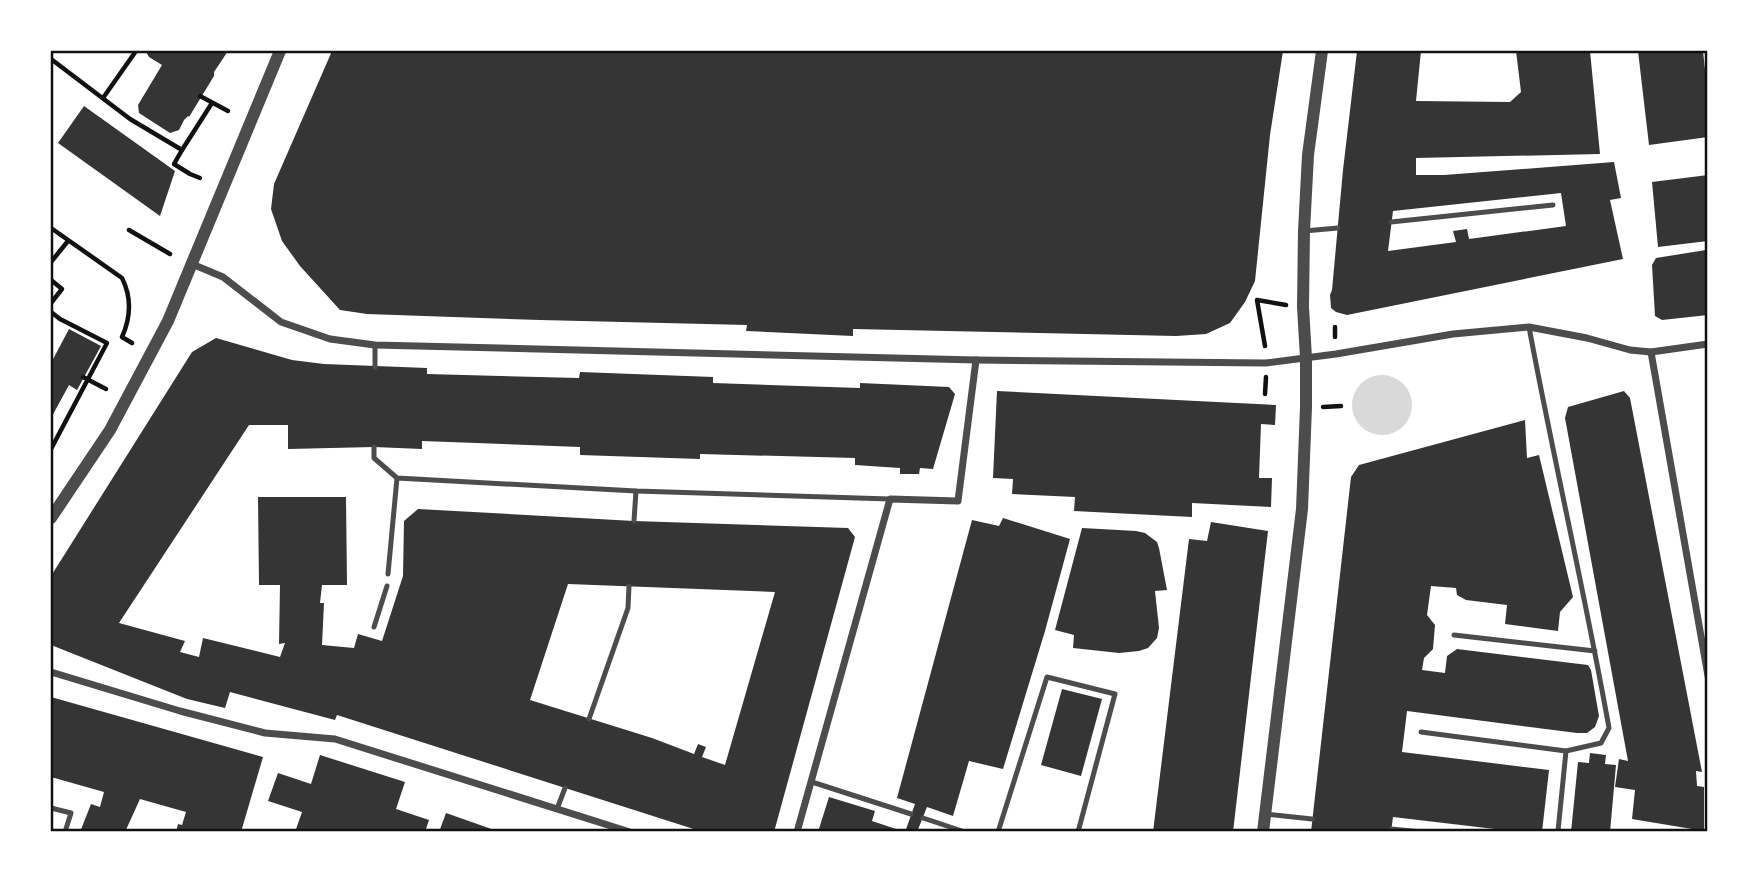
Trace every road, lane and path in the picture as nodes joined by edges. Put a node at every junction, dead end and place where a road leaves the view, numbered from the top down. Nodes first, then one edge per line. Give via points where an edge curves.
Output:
1 (136, 51) edge
2 (280, 51) edge
3 (1322, 51) edge
4 (51, 59) edge
5 (200, 96) dead end
6 (103, 98) junction
7 (212, 103) junction
8 (228, 111) dead end
9 (182, 150) junction
10 (200, 178) dead end
11 (1553, 205) dead end
12 (1391, 222) dead end
13 (51, 228) edge
14 (1338, 228) dead end
15 (129, 230) dead end
16 (1304, 231) junction
17 (68, 241) junction
18 (170, 254) dead end
19 (51, 262) edge
20 (192, 264) junction
21 (51, 279) edge
22 (51, 303) edge
23 (1287, 305) dead end
24 (51, 312) edge
25 (1335, 327) dead end
26 (1529, 327) junction
27 (1335, 338) dead end
28 (132, 343) dead end
29 (1708, 344) edge
30 (375, 345) junction
31 (1265, 349) dead end
32 (1651, 352) junction
33 (1306, 358) junction
34 (976, 360) junction
35 (375, 367) dead end
36 (1266, 376) dead end
37 (83, 377) dead end
38 (106, 389) dead end
39 (1265, 394) dead end
40 (1341, 406) dead end
41 (1318, 407) dead end
42 (374, 447) dead end
43 (51, 449) edge
44 (397, 478) junction
45 (636, 491) junction
46 (890, 499) junction
47 (51, 518) edge
48 (634, 521) dead end
49 (388, 573) dead end
50 (387, 586) dead end
51 (629, 586) dead end
52 (374, 627) dead end
53 (1454, 635) dead end
54 (1595, 651) junction
55 (51, 672) edge
56 (1708, 676) edge
57 (589, 719) dead end
58 (1421, 732) dead end
59 (1566, 751) junction
60 (812, 782) junction
61 (565, 788) dead end
62 (51, 808) edge
63 (557, 809) junction
64 (911, 814) dead end
65 (1266, 814) junction
66 (923, 818) dead end
67 (1312, 819) dead end
68 (1391, 829) dead end
69 (1558, 831) edge
70 (65, 832) edge
71 (631, 832) edge
72 (797, 832) edge
73 (965, 832) edge
74 (998, 832) edge
75 (1078, 832) edge
76 (1263, 832) edge
77 (1422, 832) edge

1 - 6 path
2 - 20 street
3 - 16 street via 1308,155
4 - 6 path
5 - 7 path
6 - 9 path
7 - 8 path
7 - 9 path
9 - 10 path via 174,164
11 - 12 lane
13 - 17 path
14 - 16 lane
15 - 18 path
16 - 33 street
17 - 19 path
17 - 28 path via 122,278 130,306 122,337
20 - 30 street via 223,277 281,322 330,339
20 - 47 street via 168,321 110,430
21 - 22 path via 62,289
23 - 31 path via 1257,300
24 - 43 path via 107,344
25 - 27 path
26 - 32 street
26 - 33 street via 1453,334
26 - 54 lane
29 - 32 street
30 - 34 street
30 - 35 lane
32 - 56 street
33 - 34 street via 1266,363
33 - 65 street via 1302,509
34 - 46 street via 958,501
36 - 39 path
37 - 38 path
40 - 41 path
42 - 44 lane via 374,458
44 - 45 lane
44 - 49 lane
45 - 46 lane
45 - 48 lane
46 - 60 street
50 - 52 lane
51 - 57 lane via 628,607
53 - 54 lane
54 - 59 lane via 1609,728 1601,743
55 - 63 street via 265,733 335,739
58 - 59 lane
59 - 69 lane
60 - 64 lane
60 - 72 street
61 - 63 lane
62 - 70 lane via 71,813
63 - 71 street
65 - 67 lane
65 - 76 street
66 - 73 lane
68 - 77 lane
74 - 75 lane via 1048,677 1115,694

